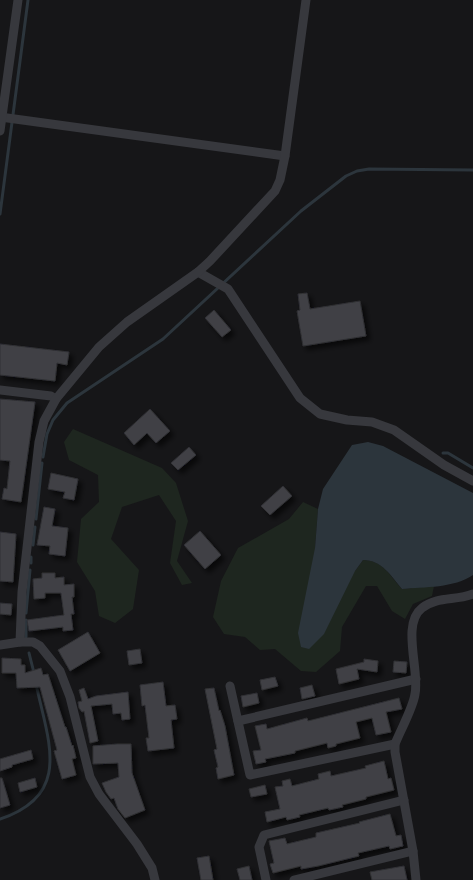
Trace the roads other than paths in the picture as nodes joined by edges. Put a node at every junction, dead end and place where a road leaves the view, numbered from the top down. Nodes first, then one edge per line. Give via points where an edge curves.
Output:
1 (18, 0) edge
2 (306, 0) edge
3 (7, 118) edge
4 (0, 131) edge
5 (285, 156) junction
6 (198, 272) junction
7 (0, 390) edge
8 (56, 399) junction
9 (473, 482) edge
10 (473, 594) edge
11 (20, 642) junction
12 (0, 645) edge
13 (416, 680) junction
14 (230, 686) dead end
15 (238, 721) junction
16 (395, 744) junction
17 (404, 800) junction
18 (413, 851) junction
19 (155, 880) edge
20 (266, 880) edge
21 (294, 880) edge
22 (416, 880) edge

1 - 3 street
2 - 5 street
3 - 4 street
3 - 5 street
5 - 6 street via 275,191
6 - 8 street via 120,328
6 - 9 street via 228,289 300,398 320,414 372,422 394,430
7 - 8 street
8 - 11 street via 44,420 39,442 22,592
10 - 13 street via 436,600 420,609 412,630
11 - 12 street
11 - 19 street via 33,642 40,646 60,671 90,776 99,794 137,844 152,868
13 - 15 street
13 - 16 street via 415,694
14 - 15 street
15 - 16 street via 250,775
16 - 17 street
17 - 18 street
17 - 20 street via 264,835 259,847
18 - 21 street
18 - 22 street

